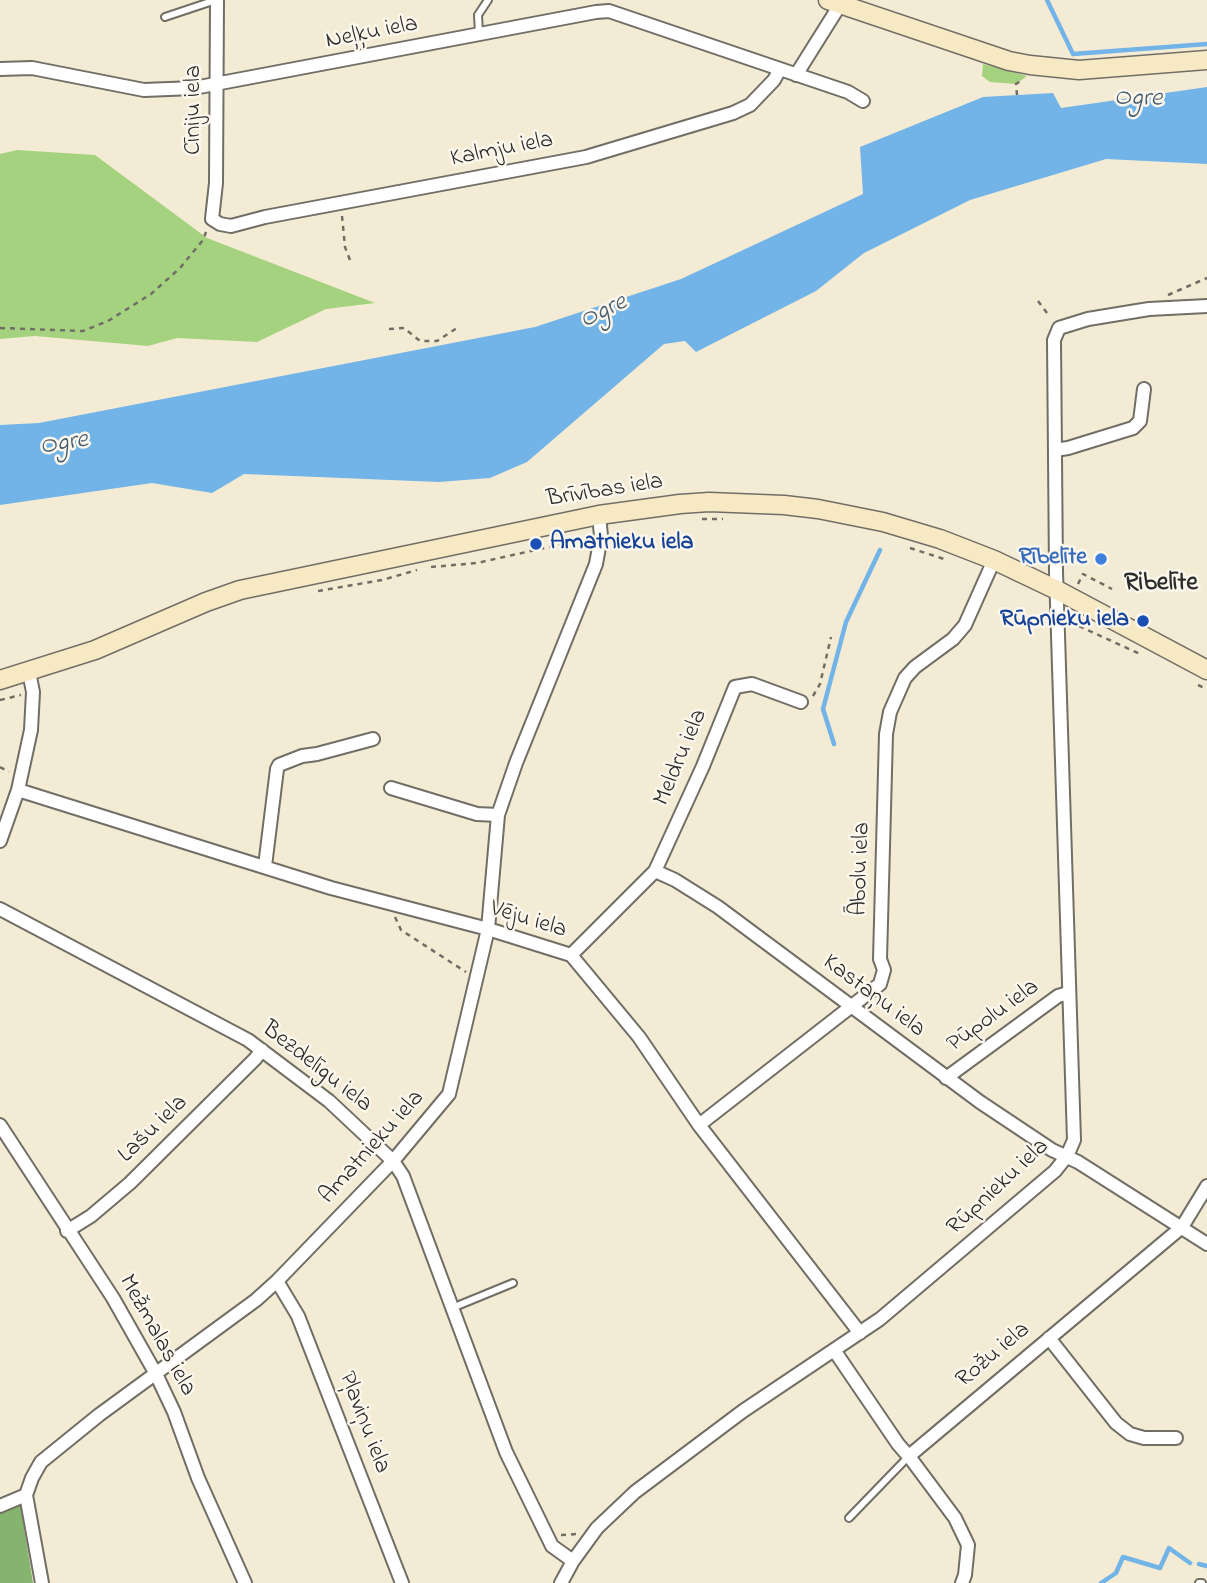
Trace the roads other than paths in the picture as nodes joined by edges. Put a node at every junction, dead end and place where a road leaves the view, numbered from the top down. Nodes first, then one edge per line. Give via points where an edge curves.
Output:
1 (217, 0) edge
2 (488, 0) edge
3 (837, 1) edge
4 (165, 17) dead end
5 (479, 35) junction
6 (1207, 60) edge
7 (0, 68) edge
8 (780, 69) junction
9 (796, 75) junction
10 (216, 83) junction
11 (863, 101) dead end
12 (212, 219) joint
13 (1207, 306) edge
14 (1144, 389) dead end
15 (1055, 450) junction
16 (598, 515) junction
17 (994, 560) junction
18 (1066, 590) junction
19 (29, 672) junction
20 (1201, 677) edge
21 (0, 680) edge
22 (802, 702) road end
23 (373, 739) dead end
24 (391, 788) dead end
25 (18, 790) junction
26 (498, 815) junction
27 (0, 841) edge
28 (265, 866) junction
29 (655, 871) junction
30 (0, 909) edge
31 (488, 929) junction
32 (571, 955) junction
33 (1068, 993) junction
34 (850, 1006) junction
35 (262, 1050) junction
36 (946, 1078) junction
37 (0, 1125) edge
38 (699, 1125) junction
39 (1067, 1156) junction
40 (393, 1161) junction
41 (1207, 1186) edge
42 (1182, 1227) junction
43 (67, 1231) junction
44 (1207, 1244) edge
45 (277, 1281) junction
46 (513, 1283) dead end
47 (452, 1308) junction
48 (860, 1334) junction
49 (1049, 1338) junction
50 (834, 1350) junction
51 (156, 1374) junction
52 (1176, 1438) dead end
53 (909, 1456) junction
54 (26, 1495) junction
55 (0, 1506) edge
56 (849, 1518) dead end
57 (573, 1561) junction
58 (42, 1583) edge
59 (245, 1583) edge
60 (402, 1583) edge
61 (561, 1583) edge
62 (962, 1583) edge

1 - 4 lane
1 - 10 street, Cīniju iela
2 - 5 lane via 478,15
3 - 6 main road via 1009,61 1040,67 1079,69
3 - 9 street
5 - 8 street, Neļķu iela via 609,11
5 - 10 street, Neļķu iela
7 - 10 street, Neļķu iela via 32,68 144,90
8 - 9 street, Neļķu iela
8 - 12 street, Kalmju iela via 757,99 733,113 586,157 231,226
9 - 11 street, Neļķu iela
10 - 12 street, Cīniju iela
13 - 15 street, Rūpnieku iela via 1088,319 1056,334
14 - 15 street via 1140,421 1133,428
15 - 18 street, Rūpnieku iela
16 - 17 main road, Brīvības iela via 680,504 784,505 883,522
16 - 19 main road, Brīvības iela via 240,590
16 - 26 street, Amatnieku iela via 601,536 596,564
17 - 18 main road, Brīvības iela
17 - 34 street, Ābolu iela via 965,625 905,678 890,712 880,959 884,977
18 - 20 main road, Brīvības iela
18 - 33 street, Rūpnieku iela via 1058,621
19 - 21 main road, Brīvības iela
19 - 25 street via 31,730
22 - 29 street, Meldru iela via 752,684 735,687
23 - 28 street via 279,765
24 - 26 street via 477,814
25 - 27 street
25 - 28 street, Vēju iela
26 - 31 street, Amatnieku iela
28 - 31 street, Vēju iela via 389,905
29 - 32 street, Meldru iela
29 - 34 street, Kastaņu iela via 718,907
30 - 35 street, Bezdelīgu iela
31 - 32 street, Vēju iela
31 - 40 street, Amatnieku iela via 449,1094
32 - 38 street, Vēju iela via 639,1037
33 - 36 street, Pūpolu iela
33 - 39 street, Rūpnieku iela via 1073,1140
34 - 36 street, Kastaņu iela
34 - 38 street, Ābolu iela
35 - 40 street, Bezdelīgu iela via 329,1101
35 - 43 street, Lašu iela via 130,1183
36 - 39 street, Kastaņu iela
37 - 43 street, Mežmalas iela
38 - 48 street, Vēju iela
39 - 42 street, Kastaņu iela
39 - 48 street, Rūpnieku iela via 933,1276
40 - 45 street, Amatnieku iela
40 - 47 street, Bezdelīgu iela via 403,1176
41 - 42 street, Rožu iela
42 - 44 street, Kastaņu iela
42 - 49 street, Rožu iela
43 - 51 street, Mežmalas iela via 113,1298
45 - 51 street, Amatnieku iela
45 - 60 street, Pļaviņu iela via 298,1316
46 - 47 lane
47 - 57 street, Bezdelīgu iela via 506,1452 546,1536 551,1546
48 - 50 street, Rūpnieku iela
49 - 52 street via 1116,1423 1144,1438
49 - 53 street, Rožu iela
50 - 53 street
50 - 57 street, Rūpnieku iela via 635,1492 611,1513
51 - 54 street, Amatnieku iela via 41,1462
51 - 59 street, Mežmalas iela
53 - 56 lane
53 - 62 street via 955,1518 968,1545
54 - 55 street
54 - 58 street
57 - 61 street, Rūpnieku iela

